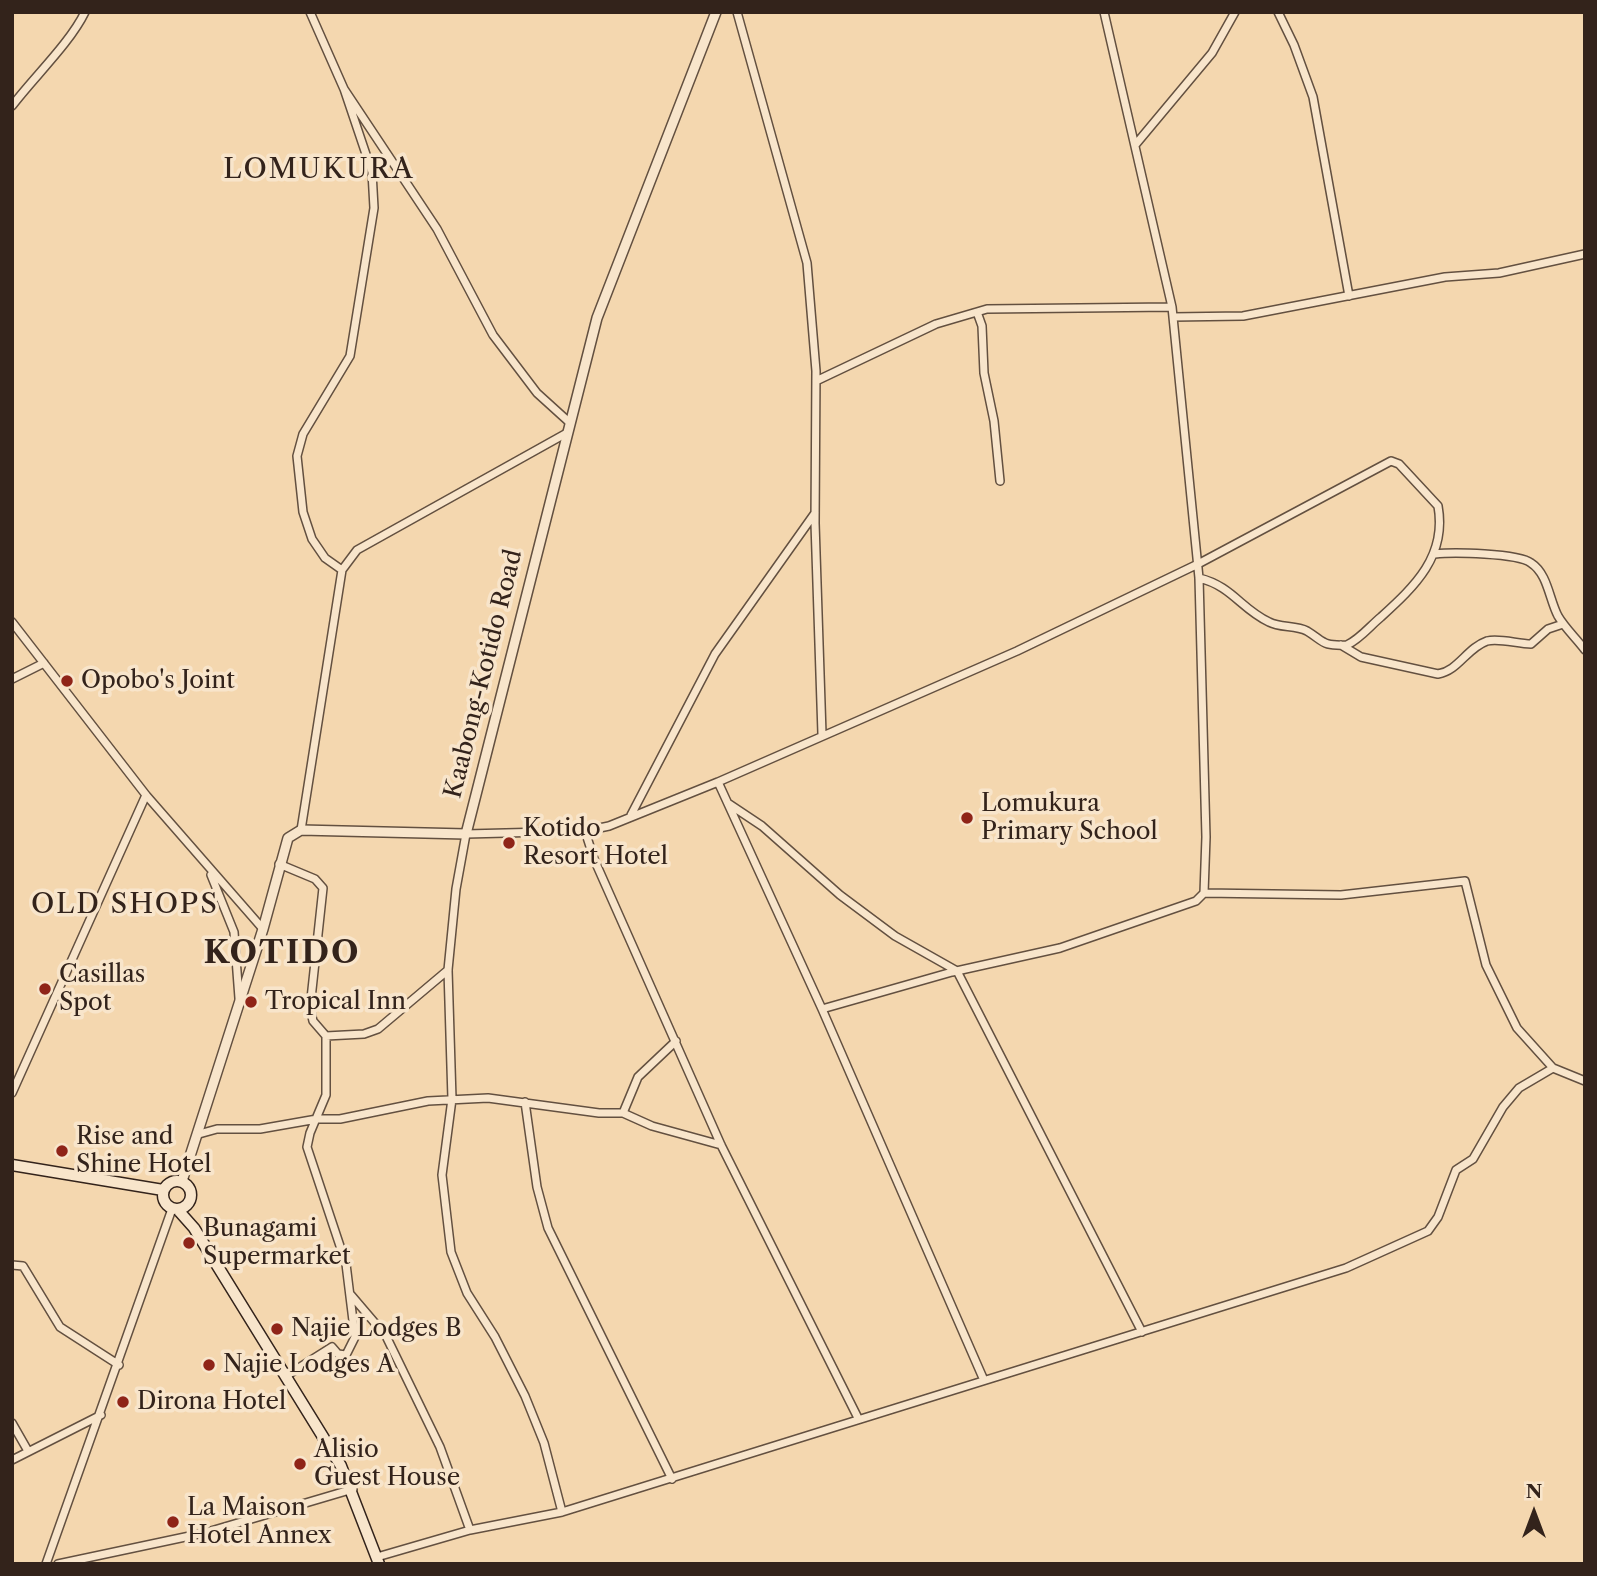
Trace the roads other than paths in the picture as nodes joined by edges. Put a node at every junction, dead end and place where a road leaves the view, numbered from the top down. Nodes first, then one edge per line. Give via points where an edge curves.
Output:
1 (85, 12) edge
2 (310, 12) edge
3 (716, 12) edge
4 (737, 12) edge
5 (1104, 12) edge
6 (1235, 12) edge
7 (1278, 12) edge
8 (344, 89) junction
9 (12, 106) edge
10 (1136, 144) junction
11 (1585, 254) edge
12 (1349, 296) junction
13 (1172, 307) junction
14 (977, 312) junction
15 (1172, 317) junction
16 (816, 381) junction
17 (569, 422) junction
18 (565, 435) junction
19 (1000, 481) dead end
20 (815, 513) junction
21 (1435, 554) junction
22 (1198, 564) junction
23 (342, 570) junction
24 (1199, 578) junction
25 (12, 622) edge
26 (1563, 624) junction
27 (1340, 645) junction
28 (1585, 650) edge
29 (44, 663) junction
30 (12, 679) edge
31 (822, 734) junction
32 (718, 782) junction
33 (146, 795) junction
34 (729, 804) junction
35 (631, 816) junction
36 (301, 830) junction
37 (585, 831) junction
38 (466, 834) junction
39 (206, 864) junction
40 (279, 864) junction
41 (1204, 893) junction
42 (263, 929) junction
43 (448, 970) junction
44 (957, 971) junction
45 (239, 1004) junction
46 (822, 1009) junction
47 (326, 1035) junction
48 (676, 1041) junction
49 (1553, 1068) junction
50 (1585, 1081) edge
51 (12, 1093) edge
52 (452, 1099) junction
53 (525, 1102) junction
54 (623, 1113) junction
55 (317, 1119) junction
56 (199, 1134) junction
57 (721, 1145) junction
58 (12, 1165) edge
59 (182, 1181) junction
60 (163, 1189) junction
61 (189, 1203) junction
62 (175, 1209) junction
63 (194, 1227) junction
64 (12, 1265) edge
65 (350, 1295) junction
66 (1142, 1332) junction
67 (119, 1365) junction
68 (286, 1376) junction
69 (983, 1378) junction
70 (102, 1414) junction
71 (858, 1418) junction
72 (12, 1423) edge
73 (27, 1451) junction
74 (12, 1460) edge
75 (672, 1479) junction
76 (353, 1489) junction
77 (562, 1512) junction
78 (470, 1530) junction
79 (378, 1561) edge
80 (46, 1564) edge
81 (58, 1564) edge

1 - 9 street via 78,27
2 - 8 street
3 - 17 street, Kaabong-Kotido Road via 597,318
4 - 16 street via 807,263
5 - 10 street
6 - 10 street via 1212,53
7 - 12 street via 1313,97
8 - 17 street via 437,229 498,344 537,393
8 - 23 street via 372,172 374,208 350,356 303,433 297,456 303,512 312,539 325,558
10 - 13 street
11 - 12 street via 1499,273 1445,277
12 - 15 street via 1244,316
13 - 14 street
13 - 15 street
14 - 16 street via 936,324
14 - 19 street
15 - 22 street
16 - 20 street
17 - 18 street, Kaabong-Kotido Road
18 - 23 street via 357,550
18 - 38 street, Kaabong-Kotido Road
20 - 31 street
20 - 35 street via 715,654
21 - 22 street via 1437,502 1391,461
21 - 26 street via 1465,551 1528,561 1549,588
21 - 27 street via 1411,590 1357,638
22 - 24 street
22 - 31 street via 946,684
23 - 36 street
24 - 27 street via 1234,594 1245,608 1268,622 1308,632 1323,644
24 - 41 street
25 - 29 street
26 - 27 street via 1548,629 1531,644 1489,641 1468,652 1448,672 1438,674 1361,657
26 - 28 street
29 - 30 street
29 - 33 street
31 - 32 street
32 - 34 street
32 - 35 street
33 - 39 street
33 - 51 street
34 - 44 street via 762,825 840,895 895,936
34 - 46 street
35 - 37 street
36 - 38 street, Kaabong-Kotido Road
36 - 40 street via 288,838
37 - 38 street
37 - 48 street
38 - 43 street
39 - 42 street
39 - 45 street via 234,932
40 - 42 street
40 - 47 street via 316,879 323,888 310,1008 313,1021
41 - 44 street via 1196,901 1060,948
41 - 49 street via 1340,895 1465,881 1486,965 1508,1013
42 - 45 street
43 - 47 street via 378,1029
43 - 52 street
44 - 46 street
44 - 66 street
45 - 56 street
46 - 69 street
47 - 55 street via 326,1095
48 - 54 street via 638,1077
48 - 57 street
49 - 50 street
49 - 66 street via 1519,1088 1503,1107 1473,1158 1456,1170 1428,1231 1346,1268
52 - 53 street
52 - 55 street
52 - 77 street via 442,1175 451,1252 467,1293 525,1396 544,1444
53 - 54 street
53 - 75 street via 548,1228
54 - 57 street
55 - 56 street
55 - 65 street via 307,1147 346,1264
56 - 59 street
57 - 71 street
58 - 60 main road
59 - 60 main road
59 - 61 main road via 190,1191
60 - 62 main road via 163,1200
61 - 62 main road
61 - 63 main road
62 - 63 main road
62 - 67 street
63 - 68 main road
64 - 67 street via 23,1266 60,1327
65 - 68 street via 355,1337 346,1355 332,1348
65 - 78 street via 386,1336 440,1447
66 - 69 street
67 - 70 street
68 - 76 main road
69 - 71 street
70 - 73 street
70 - 80 street
71 - 75 street
72 - 73 street
73 - 74 street
75 - 77 street
76 - 79 main road
76 - 81 street via 204,1533
77 - 78 street
78 - 79 street

